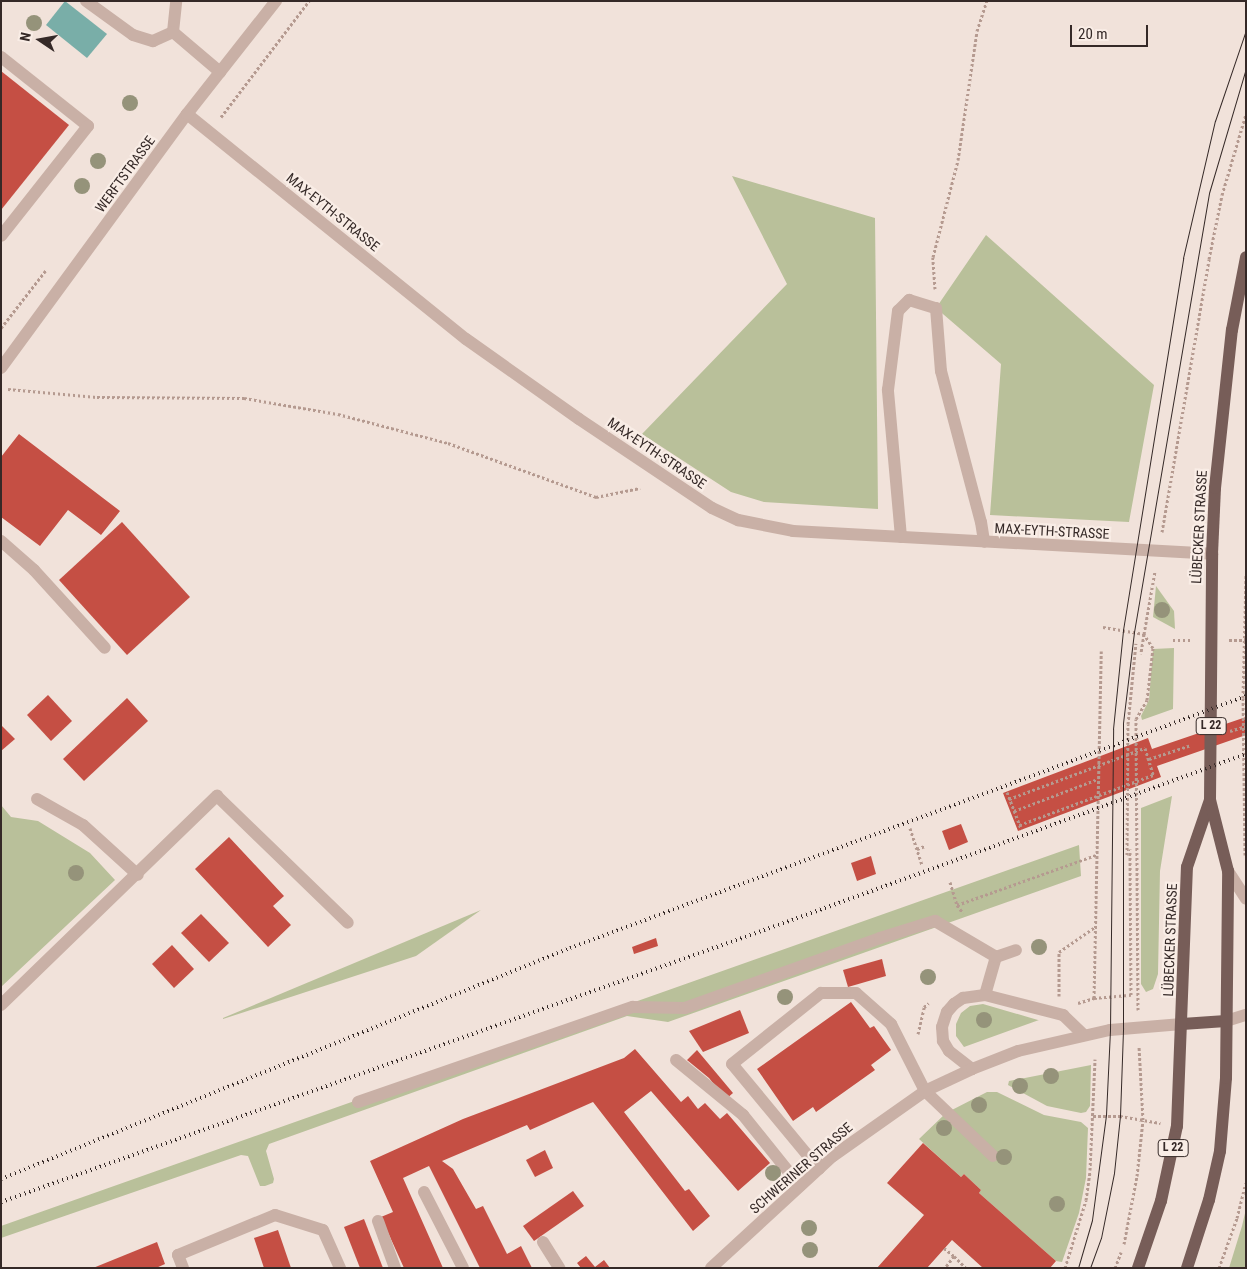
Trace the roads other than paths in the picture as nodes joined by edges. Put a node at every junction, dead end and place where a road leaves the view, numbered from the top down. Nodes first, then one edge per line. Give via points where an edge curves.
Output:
1 (86, 1) edge
2 (176, 1) edge
3 (276, 1) edge
4 (101, 6) edge
5 (173, 32) junction
6 (1, 57) edge
7 (220, 72) junction
8 (187, 114) junction
9 (1, 236) edge
10 (1246, 257) edge
11 (1, 368) edge
12 (901, 537) junction
13 (1, 541) edge
14 (984, 542) junction
15 (1212, 554) junction
16 (105, 648) dead end
17 (37, 799) dead end
18 (1210, 800) junction
19 (1228, 870) junction
20 (138, 874) junction
21 (1246, 899) edge
22 (348, 924) dead end
23 (1016, 950) dead end
24 (996, 957) junction
25 (985, 996) junction
26 (1, 1005) edge
27 (1246, 1015) edge
28 (1226, 1021) junction
29 (1182, 1024) junction
30 (1084, 1034) junction
31 (676, 1060) dead end
32 (972, 1068) junction
33 (925, 1091) junction
34 (358, 1102) dead end
35 (993, 1156) dead end
36 (819, 1169) junction
37 (800, 1186) junction
38 (424, 1192) dead end
39 (378, 1221) dead end
40 (543, 1242) dead end
41 (183, 1268) edge
42 (340, 1268) edge
43 (396, 1268) edge
44 (463, 1268) edge
45 (559, 1268) edge
46 (711, 1268) edge
47 (1138, 1268) edge
48 (1187, 1268) edge

1 - 4 street
2 - 5 street
3 - 7 street, WERFTSTRASSE
4 - 5 street via 133,35 153,41
5 - 7 street
6 - 9 street via 88,126
7 - 8 street, WERFTSTRASSE
8 - 11 street, WERFTSTRASSE
8 - 12 street, MAX-EYTH-STRASSE via 466,339 712,508 738,520 793,531
10 - 15 main road, LÜBECKER STRASSE / L 22 via 1232,330 1215,488
12 - 14 street, MAX-EYTH-STRASSE
12 - 14 street via 888,390 898,311 909,300 936,308 941,371 982,522
13 - 16 street via 34,570
14 - 15 street, MAX-EYTH-STRASSE
15 - 18 main road, LÜBECKER STRASSE / L 22
17 - 20 street via 83,825
18 - 19 main road, LÜBECKER STRASSE / L 22
18 - 29 main road, LÜBECKER STRASSE / L 22 via 1187,867
19 - 21 street
19 - 28 main road, LÜBECKER STRASSE / L 22
20 - 22 street via 217,796
20 - 26 street
23 - 24 street
24 - 25 street
24 - 34 street via 935,920 685,1008 633,1007
25 - 30 street via 1063,1015
25 - 32 street via 963,998 954,1004 947,1012 942,1027 943,1041 950,1052
27 - 28 street
28 - 29 main road
28 - 48 main road, L 22 via 1226,1078 1220,1151 1209,1200
29 - 30 street, SCHWERINER STRASSE
29 - 47 main road, L 22 via 1178,1126 1161,1202
30 - 32 street, SCHWERINER STRASSE via 1018,1050
31 - 37 street via 743,1115
32 - 33 street, SCHWERINER STRASSE
33 - 35 street
33 - 36 street, SCHWERINER STRASSE via 873,1126
33 - 36 street via 891,1024 856,993 821,993 732,1064
36 - 37 street, SCHWERINER STRASSE
37 - 46 street, SCHWERINER STRASSE
38 - 44 street
39 - 43 street
40 - 45 street
41 - 42 street via 178,1255 275,1216 323,1230

